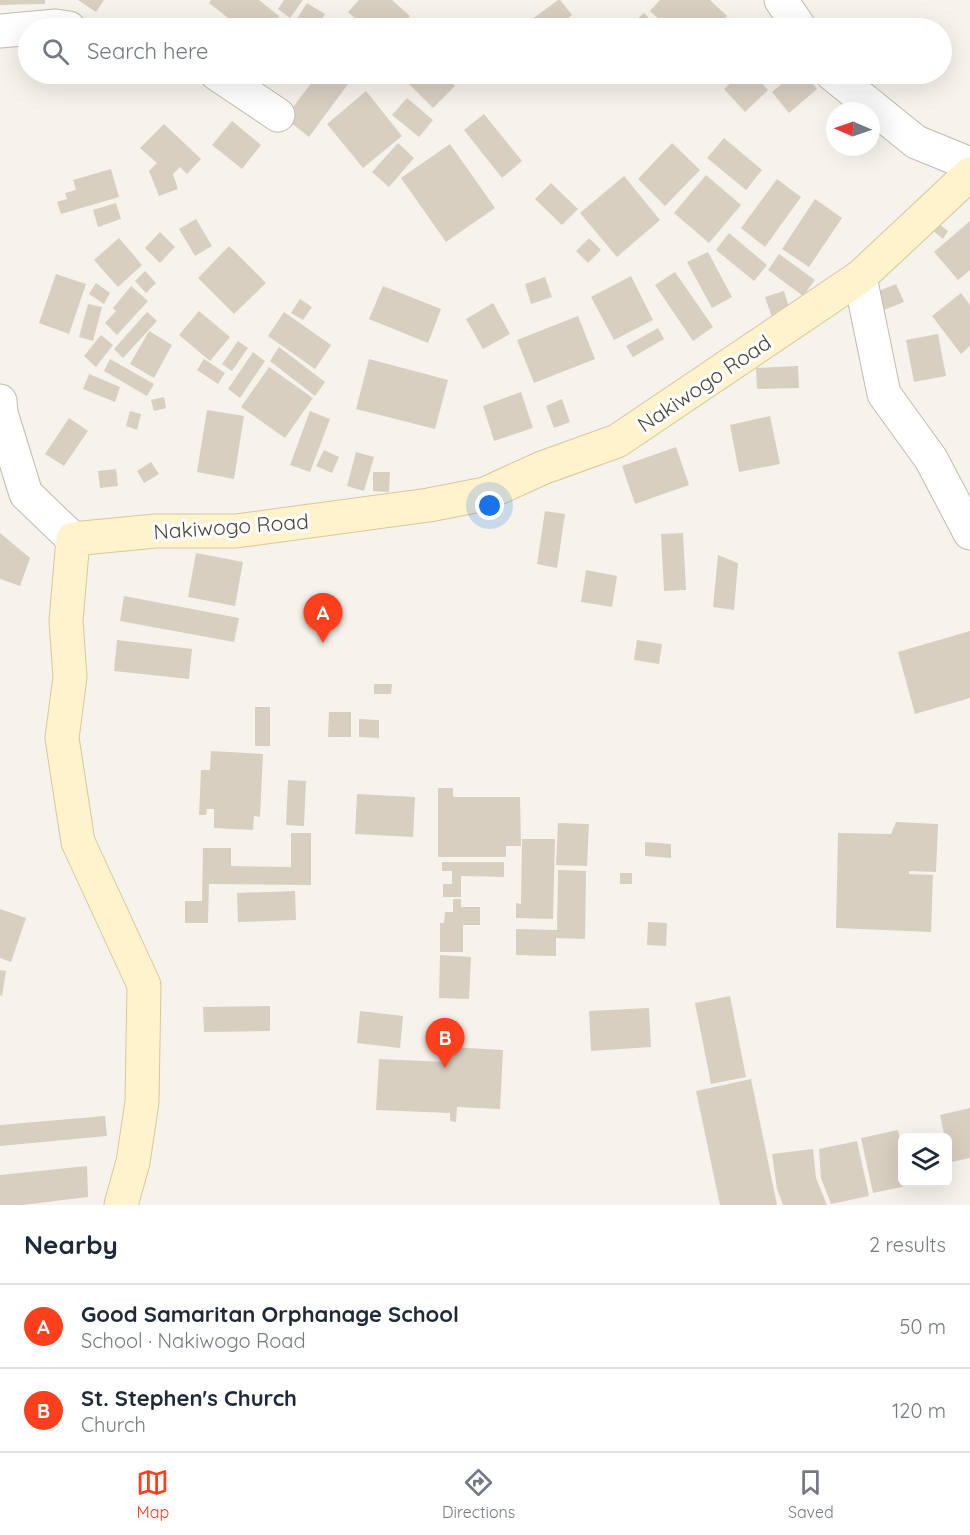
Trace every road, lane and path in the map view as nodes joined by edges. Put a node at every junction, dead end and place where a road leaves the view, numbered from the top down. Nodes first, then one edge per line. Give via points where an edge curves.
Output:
1 (780, 0) edge
2 (793, 18) edge
3 (18, 29) edge
4 (0, 31) edge
5 (232, 84) edge
6 (844, 84) edge
7 (278, 115) dead end
8 (970, 164) edge
9 (970, 174) edge
10 (860, 277) junction
11 (0, 401) edge
12 (13, 485) edge
13 (970, 533) edge
14 (73, 538) junction
15 (121, 1205) edge

1 - 2 street
3 - 4 street
5 - 7 street
6 - 8 street via 916,142
9 - 10 street, Nakiwogo Road
10 - 13 street via 884,394 931,459
10 - 14 street, Nakiwogo Road via 618,441 542,468 485,494 429,506 236,531 155,531
11 - 12 street
12 - 14 street
14 - 15 street via 66,621 70,677 62,738 78,842 144,985 142,1102 133,1162

